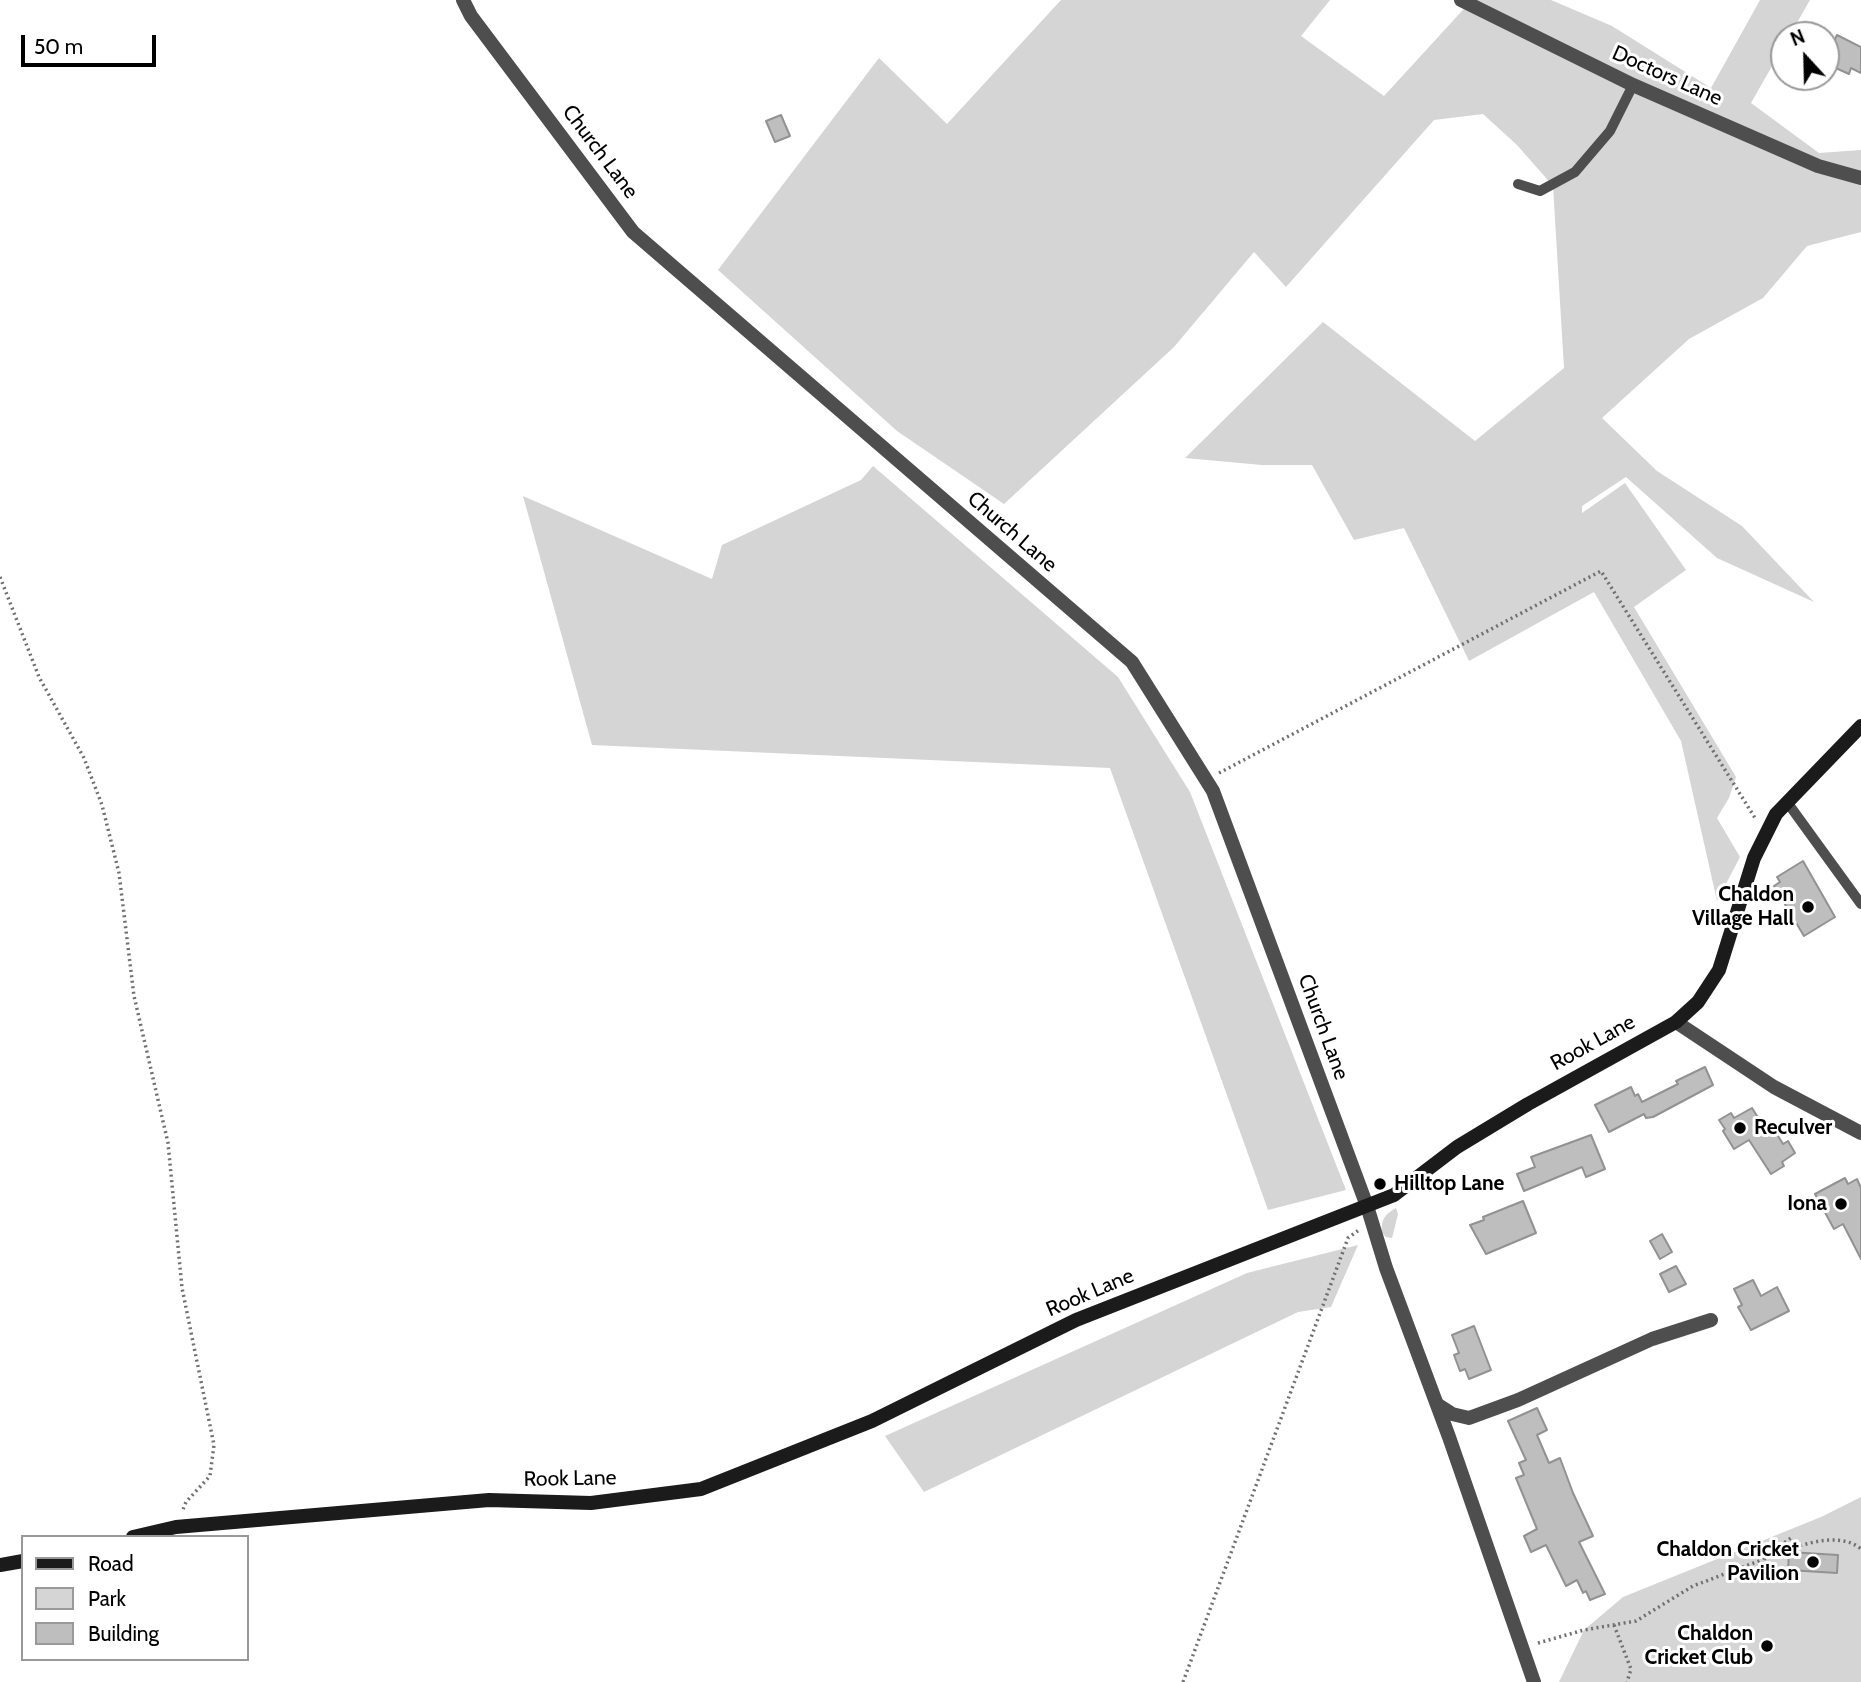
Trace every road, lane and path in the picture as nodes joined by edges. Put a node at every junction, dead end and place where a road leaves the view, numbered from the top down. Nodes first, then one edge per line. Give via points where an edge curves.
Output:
1 (463, 0) edge
2 (1461, 0) edge
3 (1633, 85) junction
4 (1861, 178) edge
5 (1518, 184) dead end
6 (0, 577) edge
7 (1861, 726) edge
8 (1206, 780) junction
9 (1787, 802) junction
10 (1765, 835) junction
11 (1861, 904) edge
12 (1676, 1022) junction
13 (1861, 1133) edge
14 (1367, 1206) junction
15 (1370, 1222) junction
16 (1711, 1320) dead end
17 (1438, 1405) junction
18 (176, 1527) junction
19 (142, 1535) edge
20 (1791, 1538) dead end
21 (1861, 1549) edge
22 (21, 1561) edge
23 (1759, 1561) junction
24 (0, 1565) edge
25 (1614, 1625) junction
26 (1524, 1646) junction
27 (1182, 1682) edge
28 (1534, 1682) edge
29 (1627, 1682) edge

1 - 8 street, Church Lane via 634,232 1132,662
2 - 3 street, Doctors Lane
3 - 4 street, Doctors Lane via 1818,166
3 - 5 lane via 1611,131 1575,172 1540,191
6 - 18 path via 39,677 84,758 102,805 119,873 134,996 168,1143 182,1288 214,1445 210,1476 186,1502
7 - 9 main road, Rook Lane
8 - 10 path via 1601,571
8 - 14 street, Church Lane
9 - 10 main road, Rook Lane
9 - 11 lane
10 - 12 main road, Rook Lane via 1719,970 1698,1002
12 - 13 street via 1774,1087
12 - 14 main road, Rook Lane via 1528,1104 1457,1147 1395,1195
14 - 15 street
14 - 18 main road, Rook Lane via 1076,1320 872,1421 701,1489 591,1503 489,1500
15 - 17 street
15 - 27 path via 1348,1238
16 - 17 street via 1652,1339 1469,1418
17 - 26 street
18 - 19 main road, Rook Lane
20 - 23 path
21 - 23 path via 1854,1543 1813,1540
22 - 24 main road
23 - 25 path via 1693,1586 1636,1621
25 - 26 path
25 - 29 path via 1631,1669
26 - 28 street

